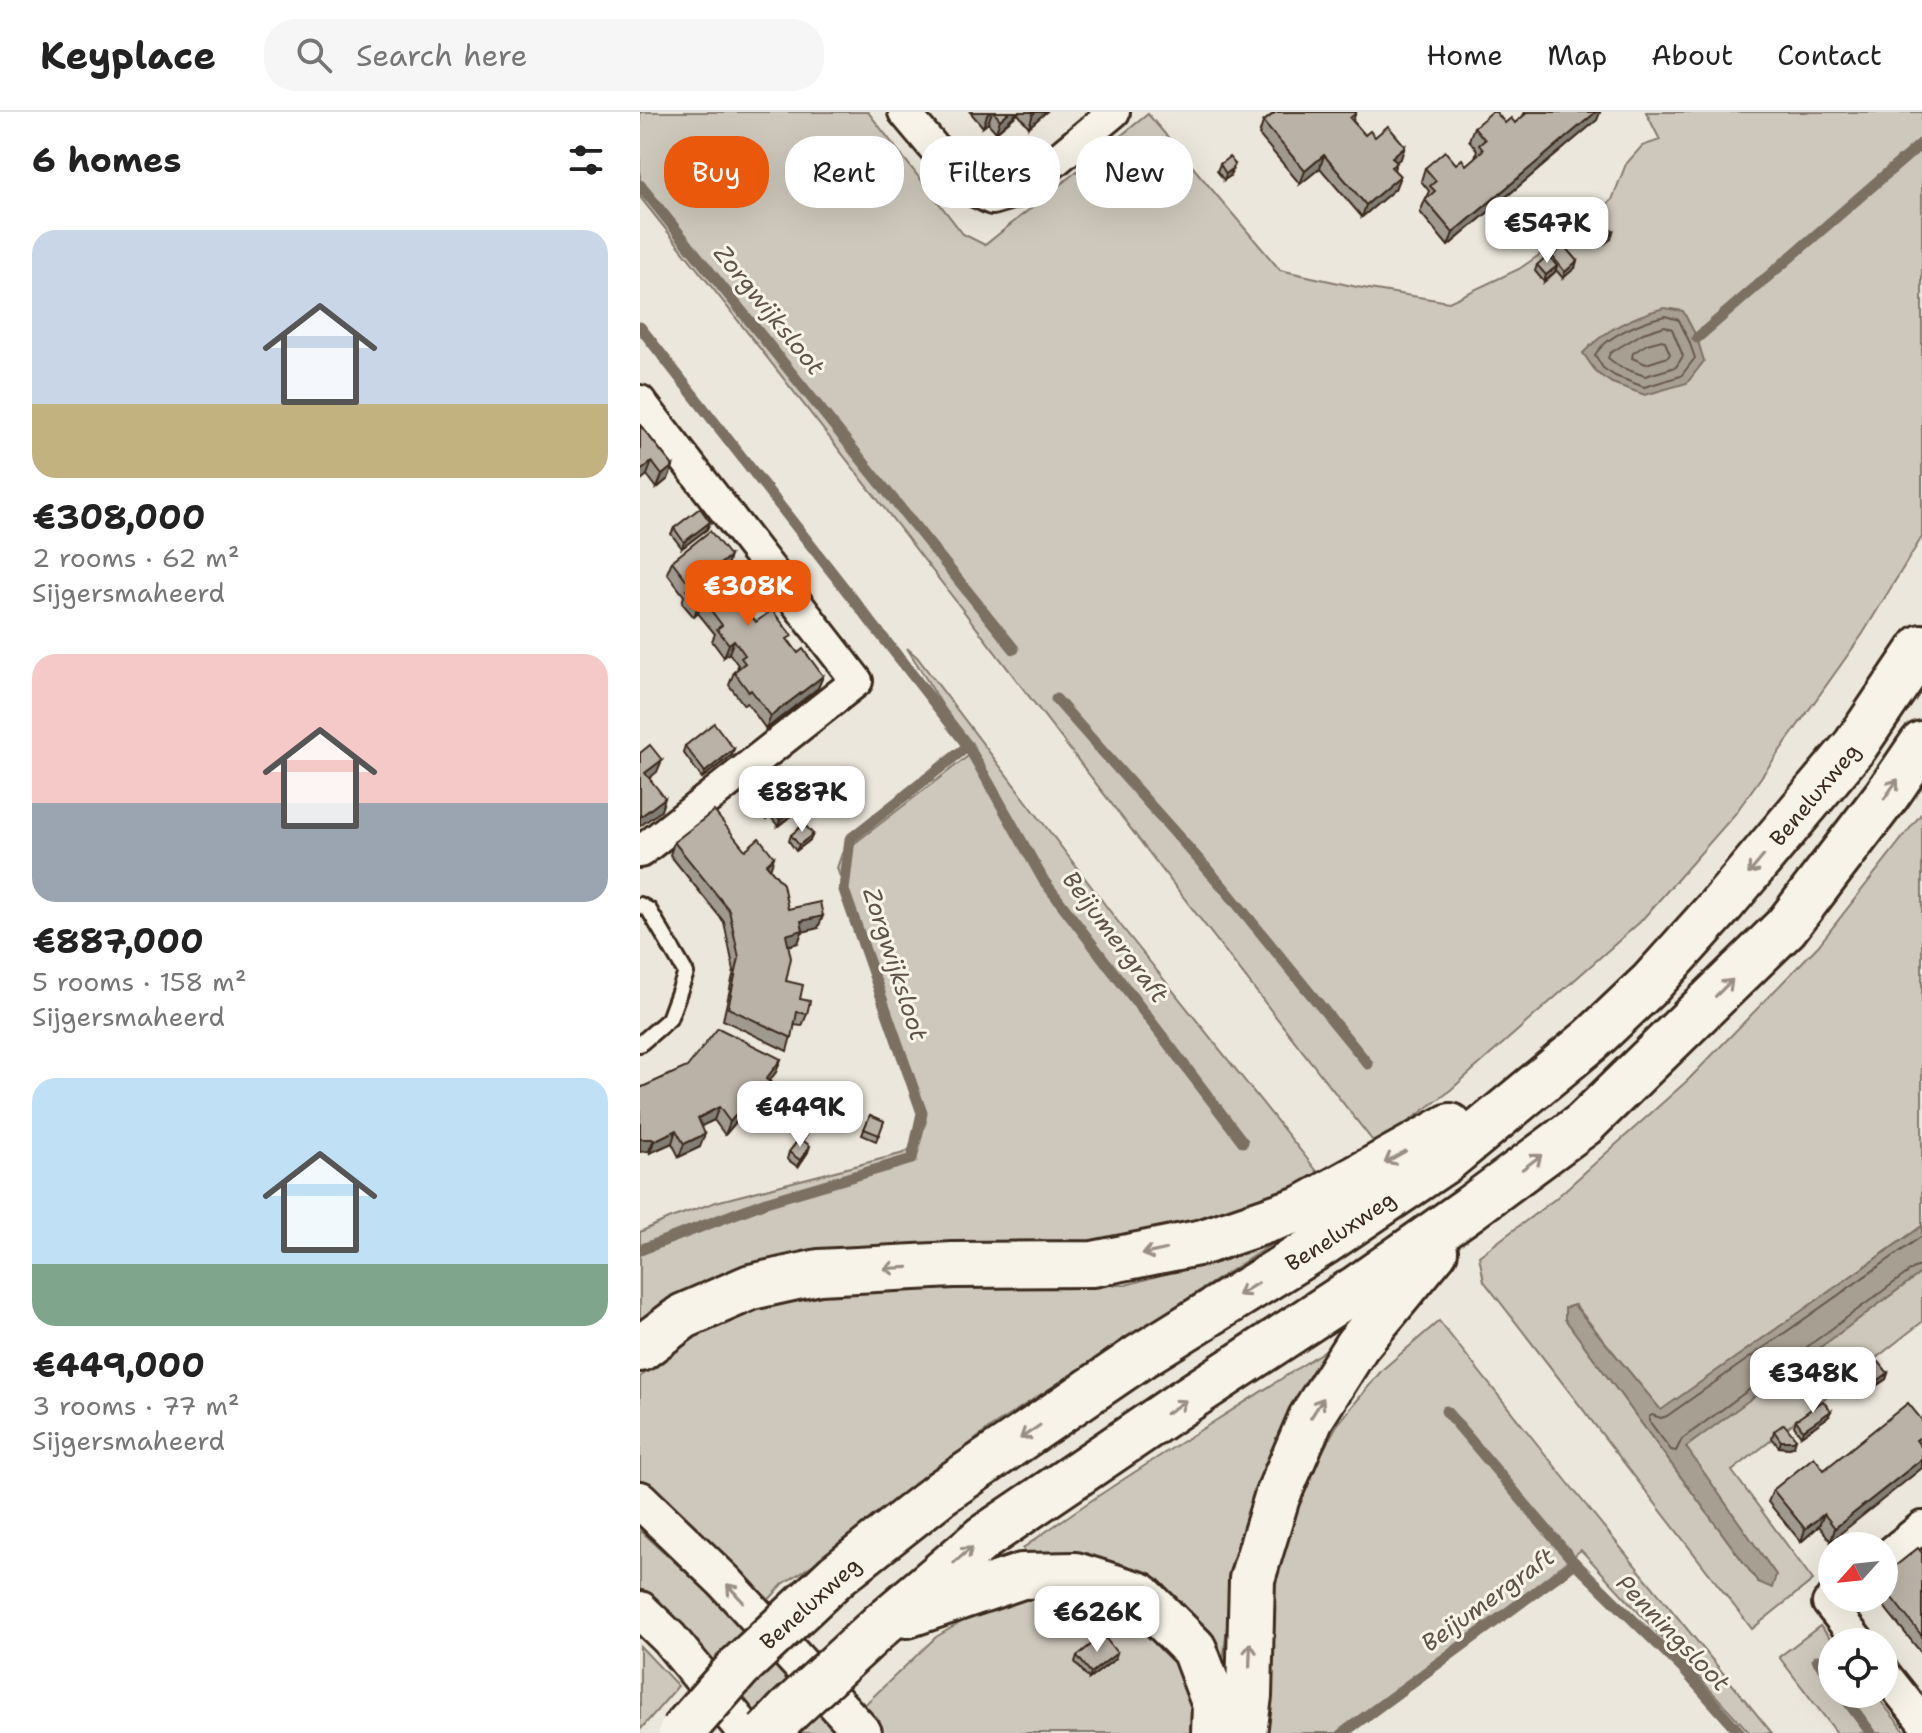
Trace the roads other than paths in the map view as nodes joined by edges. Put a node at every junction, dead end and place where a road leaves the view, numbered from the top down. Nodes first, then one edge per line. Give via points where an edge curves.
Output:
1 (904, 112) edge
2 (1114, 112) edge
3 (640, 401) edge
4 (1922, 647) edge
5 (1922, 744) edge
6 (640, 852) edge
7 (640, 905) edge
8 (640, 1044) edge
9 (1561, 1065) junction
10 (1469, 1209) junction
11 (640, 1349) edge
12 (640, 1500) edge
13 (1922, 1527) edge
14 (1898, 1547) edge
15 (640, 1610) edge
16 (882, 1624) junction
17 (1898, 1691) edge
18 (1922, 1721) edge
19 (681, 1733) edge
20 (747, 1733) edge
21 (767, 1733) edge
22 (863, 1733) edge
23 (1214, 1733) edge
24 (1244, 1733) edge

1 - 2 street via 967,187 992,199 1019,191
3 - 6 street via 857,681
4 -> 9 highway, Beneluxweg via 1855,746 1723,903 1651,983
10 -> 5 highway via 1584,1124 1786,927
7 - 8 lane via 649,910 686,973 669,1019
9 -> 11 highway via 1303,1208 1203,1242 1093,1264 819,1272 751,1287 684,1316
9 -> 19 highway, Beneluxweg, bridge via 1446,1160 955,1483 837,1575 739,1667
16 -> 10 highway via 983,1538
24 -> 10 highway via 1252,1579 1277,1497 1311,1418 1357,1345
22 -> 12 street via 725,1582
13 - 14 street
15 - 20 street
16 - 21 highway, bridge
16 - 23 highway via 1022,1576 1075,1575 1140,1595 1194,1649 1215,1705
17 - 18 street

